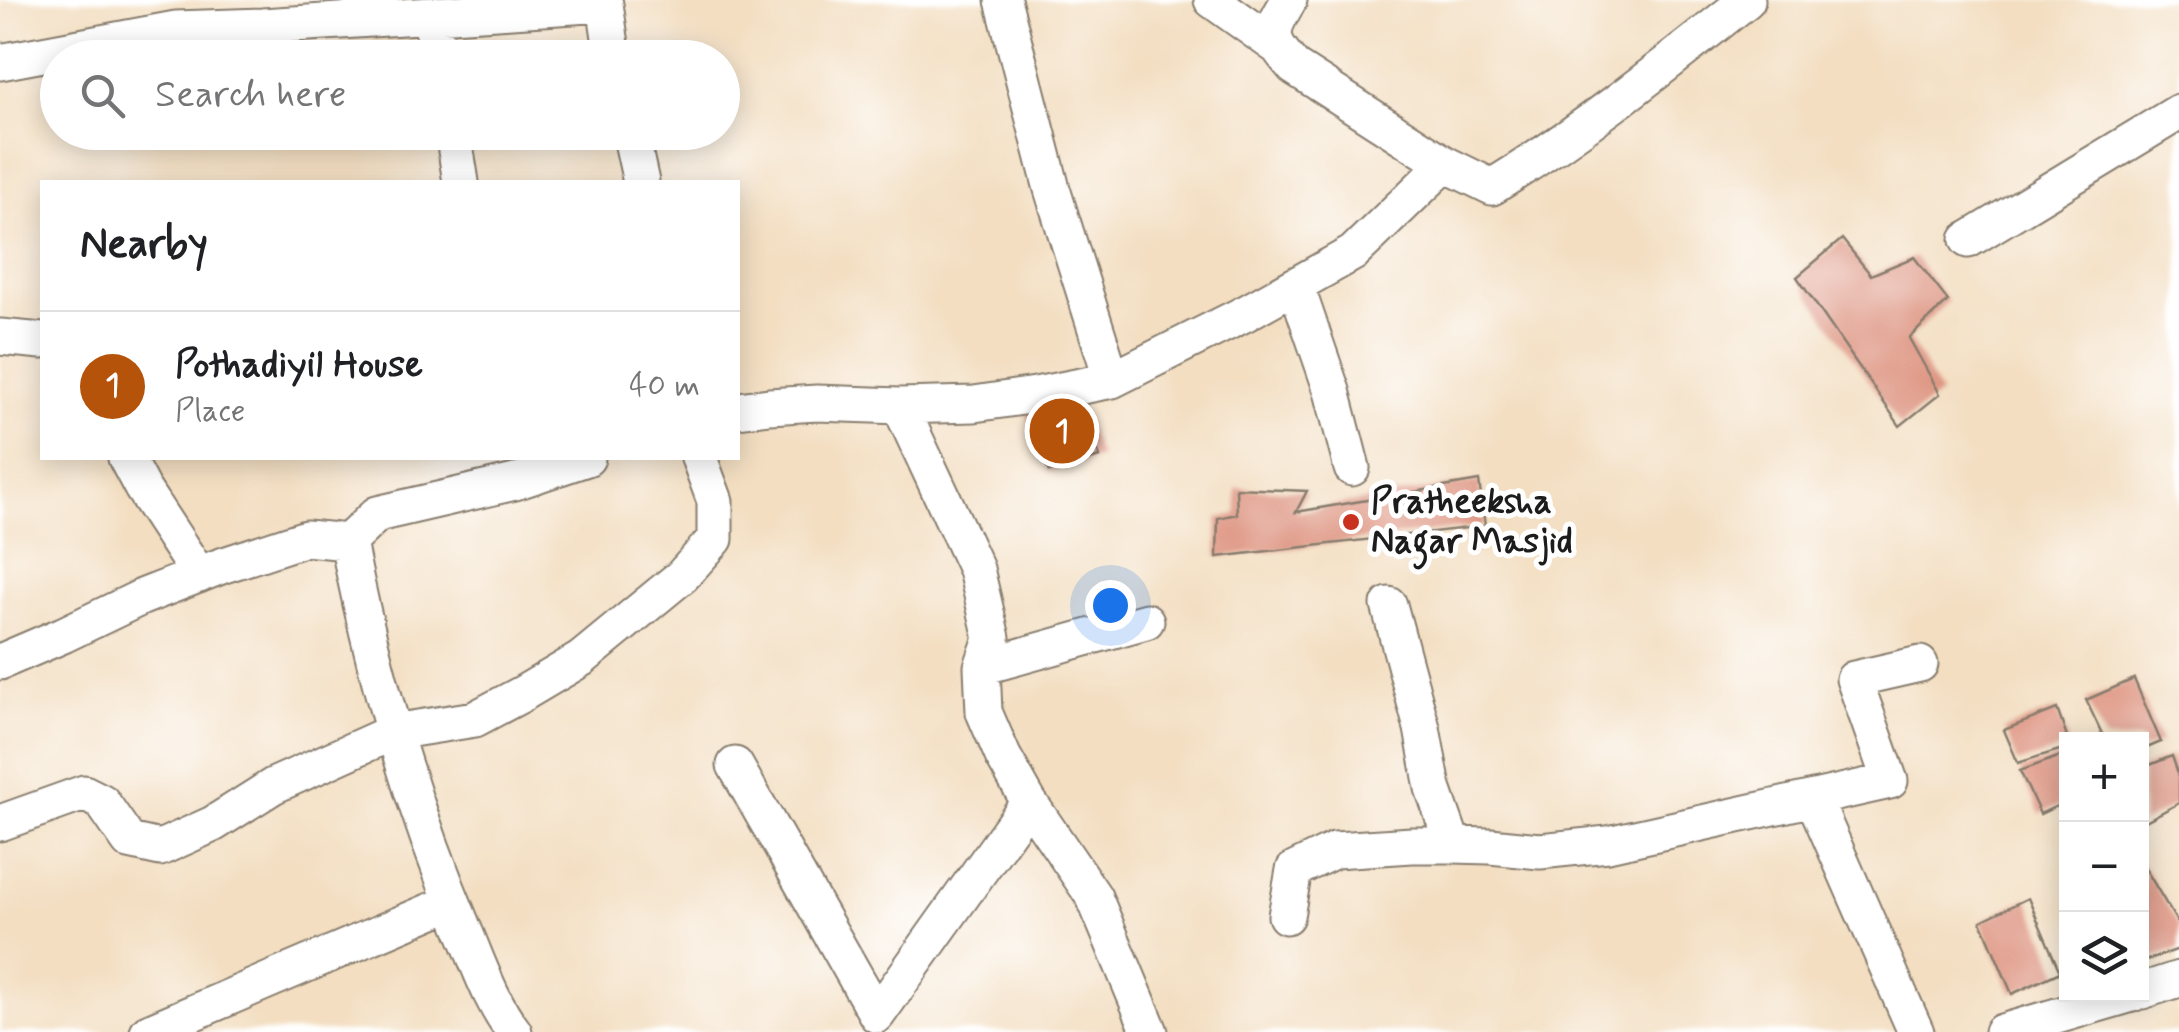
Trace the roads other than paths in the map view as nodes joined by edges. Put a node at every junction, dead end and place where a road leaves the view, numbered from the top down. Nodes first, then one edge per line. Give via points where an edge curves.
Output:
1 (1004, 0) edge
2 (1212, 0) edge
3 (1289, 0) edge
4 (1747, 0) edge
5 (428, 16) junction
6 (117, 40) edge
7 (435, 40) edge
8 (611, 40) edge
9 (1275, 45) junction
10 (40, 54) edge
11 (0, 62) edge
12 (2179, 112) edge
13 (456, 150) edge
14 (634, 150) edge
15 (1445, 164) junction
16 (460, 180) edge
17 (641, 180) edge
18 (1968, 240) dead end
19 (1296, 286) junction
20 (0, 337) edge
21 (40, 338) edge
22 (1112, 380) junction
23 (900, 406) junction
24 (740, 410) edge
25 (127, 460) edge
26 (575, 460) edge
27 (700, 460) edge
28 (1352, 468) dead end
29 (516, 470) edge
30 (348, 542) junction
31 (199, 575) junction
32 (1389, 605) dead end
33 (1146, 622) dead end
34 (0, 662) edge
35 (1920, 664) dead end
36 (982, 667) junction
37 (392, 732) junction
38 (735, 765) dead end
39 (1813, 798) junction
40 (1029, 802) junction
41 (0, 823) edge
42 (1453, 846) junction
43 (452, 902) junction
44 (1286, 916) dead end
45 (2179, 980) edge
46 (2149, 989) edge
47 (2105, 1002) edge
48 (148, 1032) edge
49 (514, 1032) edge
50 (1150, 1032) edge
51 (1916, 1032) edge
52 (2002, 1032) edge

1 - 22 street via 1052,189
2 - 9 street
3 - 9 street via 1274,25
4 - 15 street via 1611,109 1492,187
5 - 6 street via 176,29
5 - 7 street
5 - 8 street via 605,4
9 - 15 street via 1294,67
10 - 11 street
12 - 18 street
13 - 16 street
14 - 17 street
15 - 19 street via 1353,254
19 - 22 street
19 - 28 street
20 - 21 street
22 - 23 street via 974,404
23 - 24 street
23 - 36 street via 976,569 992,638
25 - 31 street
26 - 29 street
27 - 37 street via 715,501 715,539 682,576 581,659 522,694 474,719
29 - 30 street via 377,514
30 - 31 street via 306,538
30 - 37 street
31 - 34 street
32 - 42 street
33 - 36 street
35 - 39 street via 1854,679 1890,781
36 - 40 street via 984,712
37 - 41 street via 160,848 129,840 102,802 84,793
37 - 43 street
38 - 40 street via 877,1014
39 - 42 street via 1608,844 1540,852
39 - 51 street
40 - 50 street via 1094,897
42 - 44 street via 1336,850 1294,870
43 - 48 street
43 - 49 street
45 - 46 street
47 - 52 street

